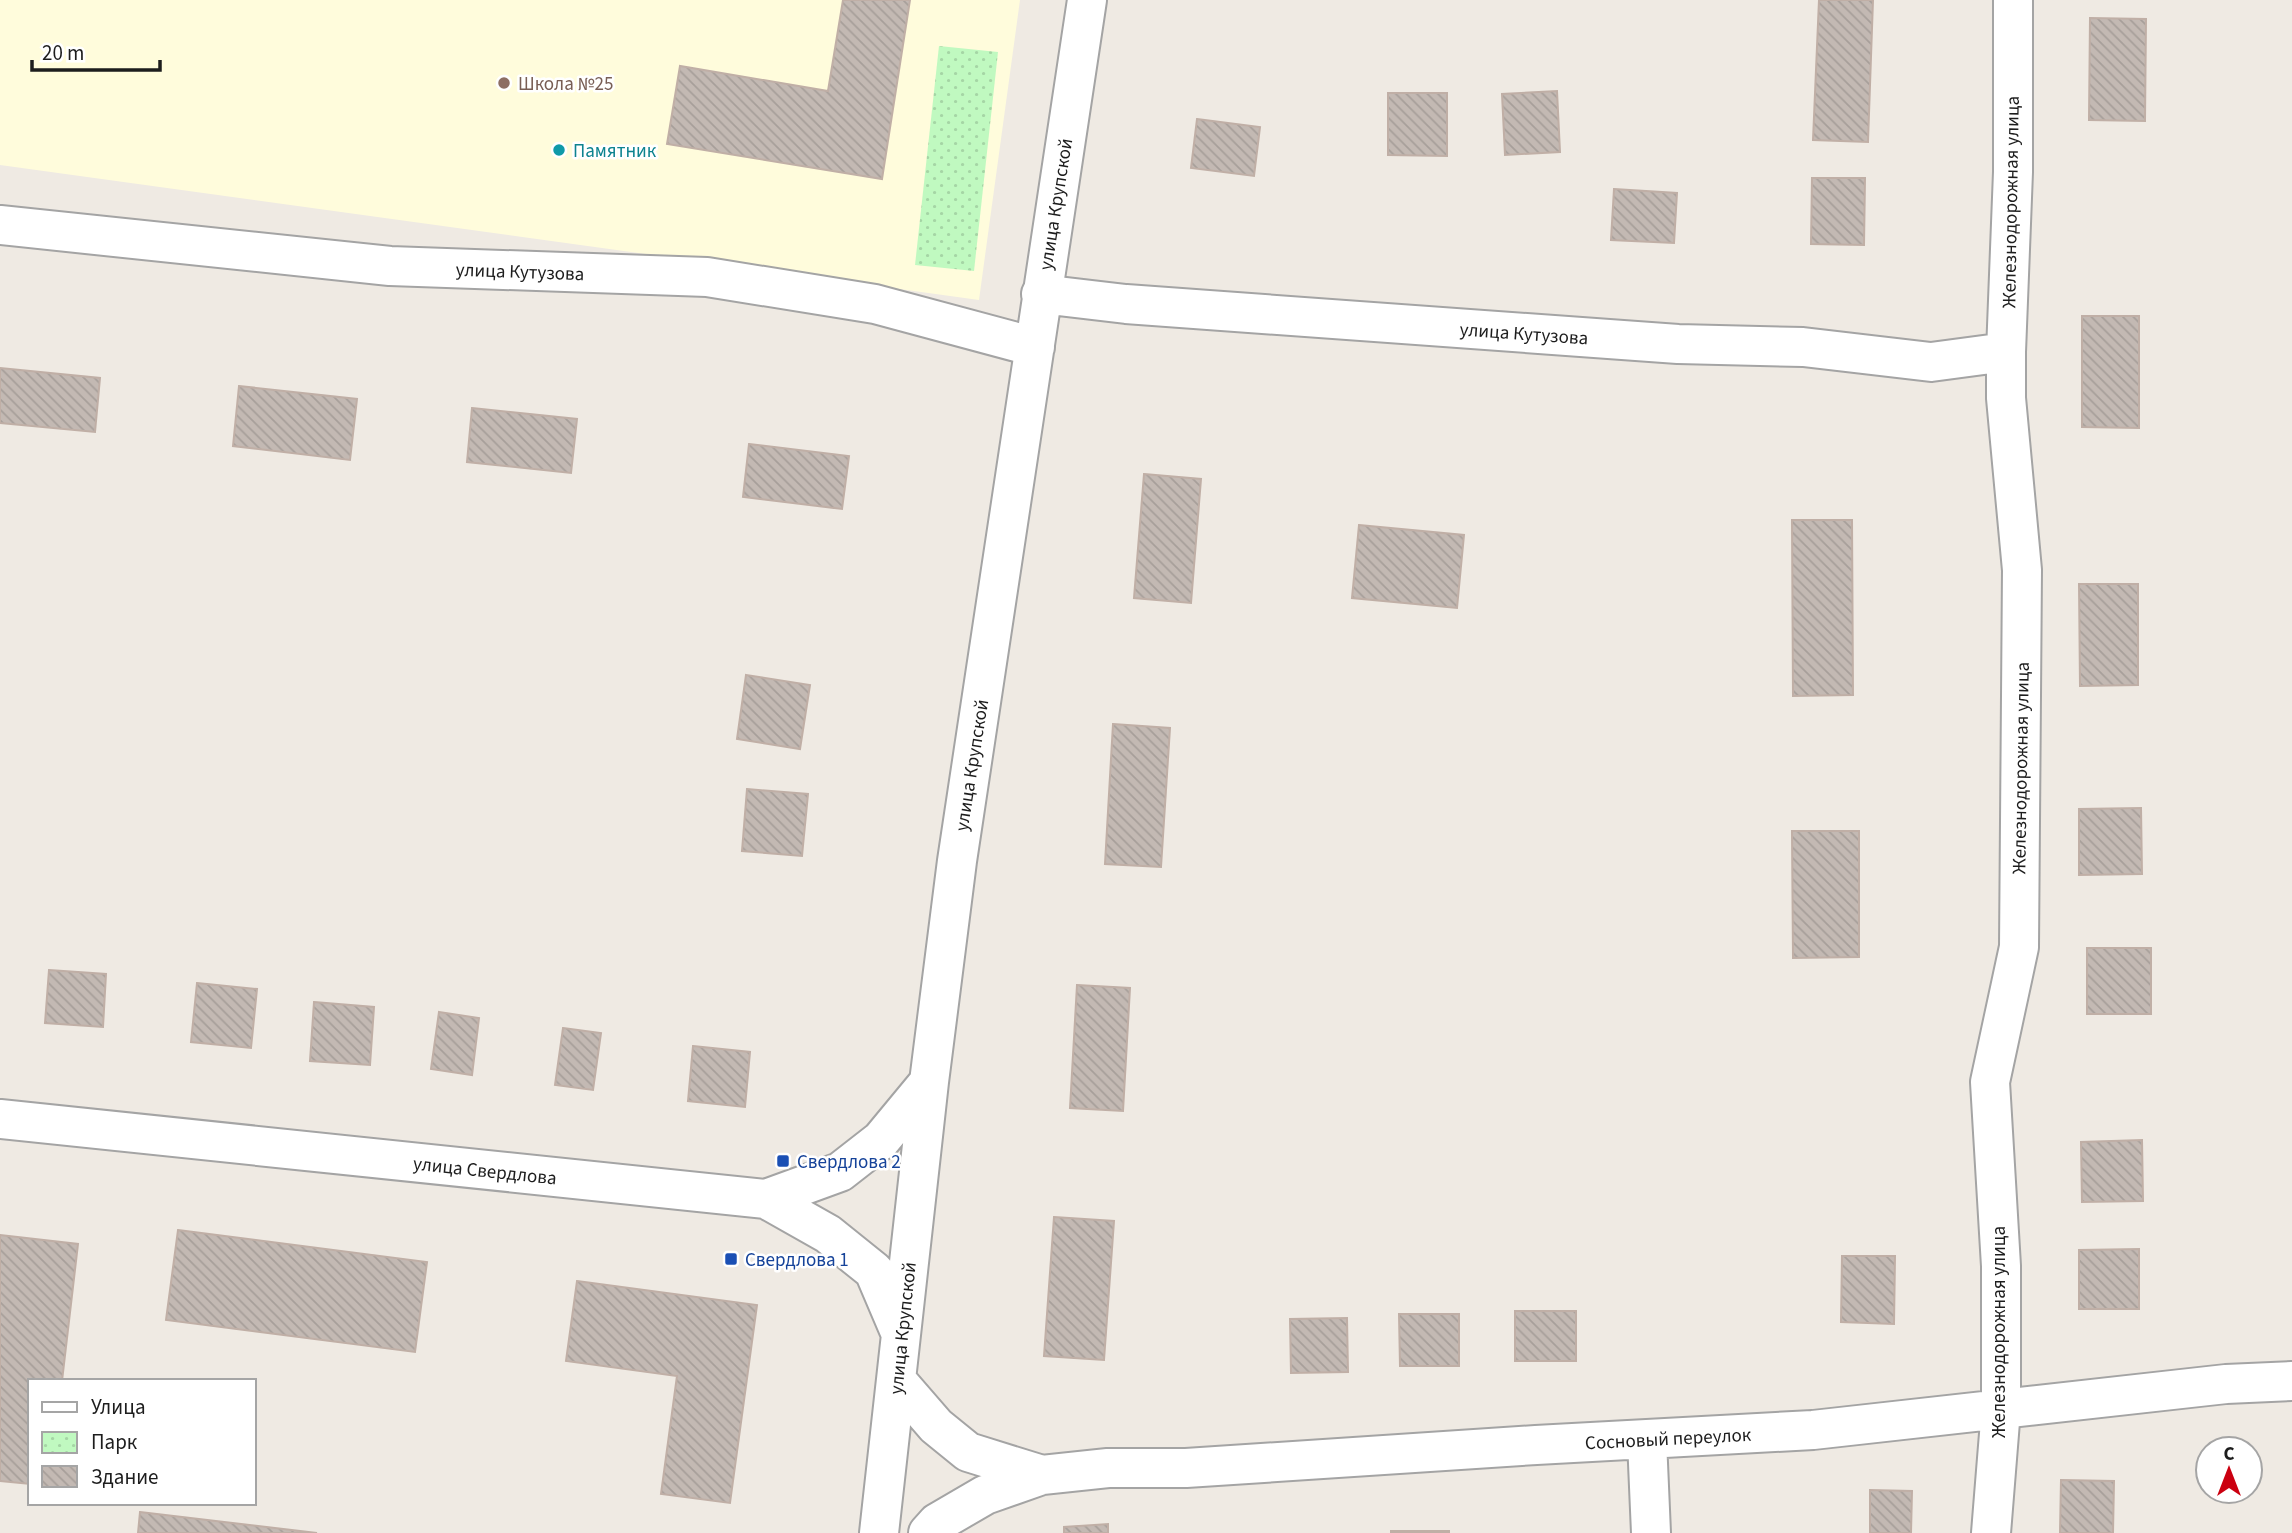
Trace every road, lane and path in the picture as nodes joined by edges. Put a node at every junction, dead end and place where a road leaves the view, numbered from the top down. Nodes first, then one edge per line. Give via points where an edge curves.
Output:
1 (1087, 0) edge
2 (2013, 0) edge
3 (0, 225) edge
4 (1041, 295) junction
5 (1035, 346) junction
6 (2006, 352) junction
7 (929, 1082) junction
8 (0, 1119) edge
9 (766, 1199) junction
10 (901, 1334) junction
11 (897, 1381) junction
12 (2292, 1381) edge
13 (2001, 1409) junction
14 (1647, 1440) junction
15 (1042, 1475) junction
16 (879, 1533) edge
17 (928, 1533) edge
18 (1651, 1533) edge
19 (1991, 1533) edge

1 - 4 street, улица Крупской
2 - 6 street, Железнодорожная улица
3 - 5 street, улица Кутузова via 390,266 707,277 875,304
4 - 5 street, улица Крупской
4 - 6 street, улица Кутузова via 1665,343 1803,347 1931,362
5 - 7 street, улица Крупской via 957,861
6 - 13 street, Железнодорожная улица via 2022,570 2019,947 1990,1083 2001,1266
7 - 9 street, улица Свердлова via 881,1140 840,1172
7 - 10 street, улица Крупской
8 - 9 street, улица Свердлова
9 - 10 street via 828,1234 874,1271
10 - 11 street, улица Крупской
11 - 15 street, Сосновый переулок via 936,1426 968,1452
11 - 16 street, улица Крупской
12 - 13 street, Сосновый переулок
13 - 14 street, Сосновый переулок via 1813,1430
13 - 19 street, Железнодорожная улица
14 - 15 street, Сосновый переулок
14 - 18 street
15 - 17 street, Сосновый переулок via 985,1495

